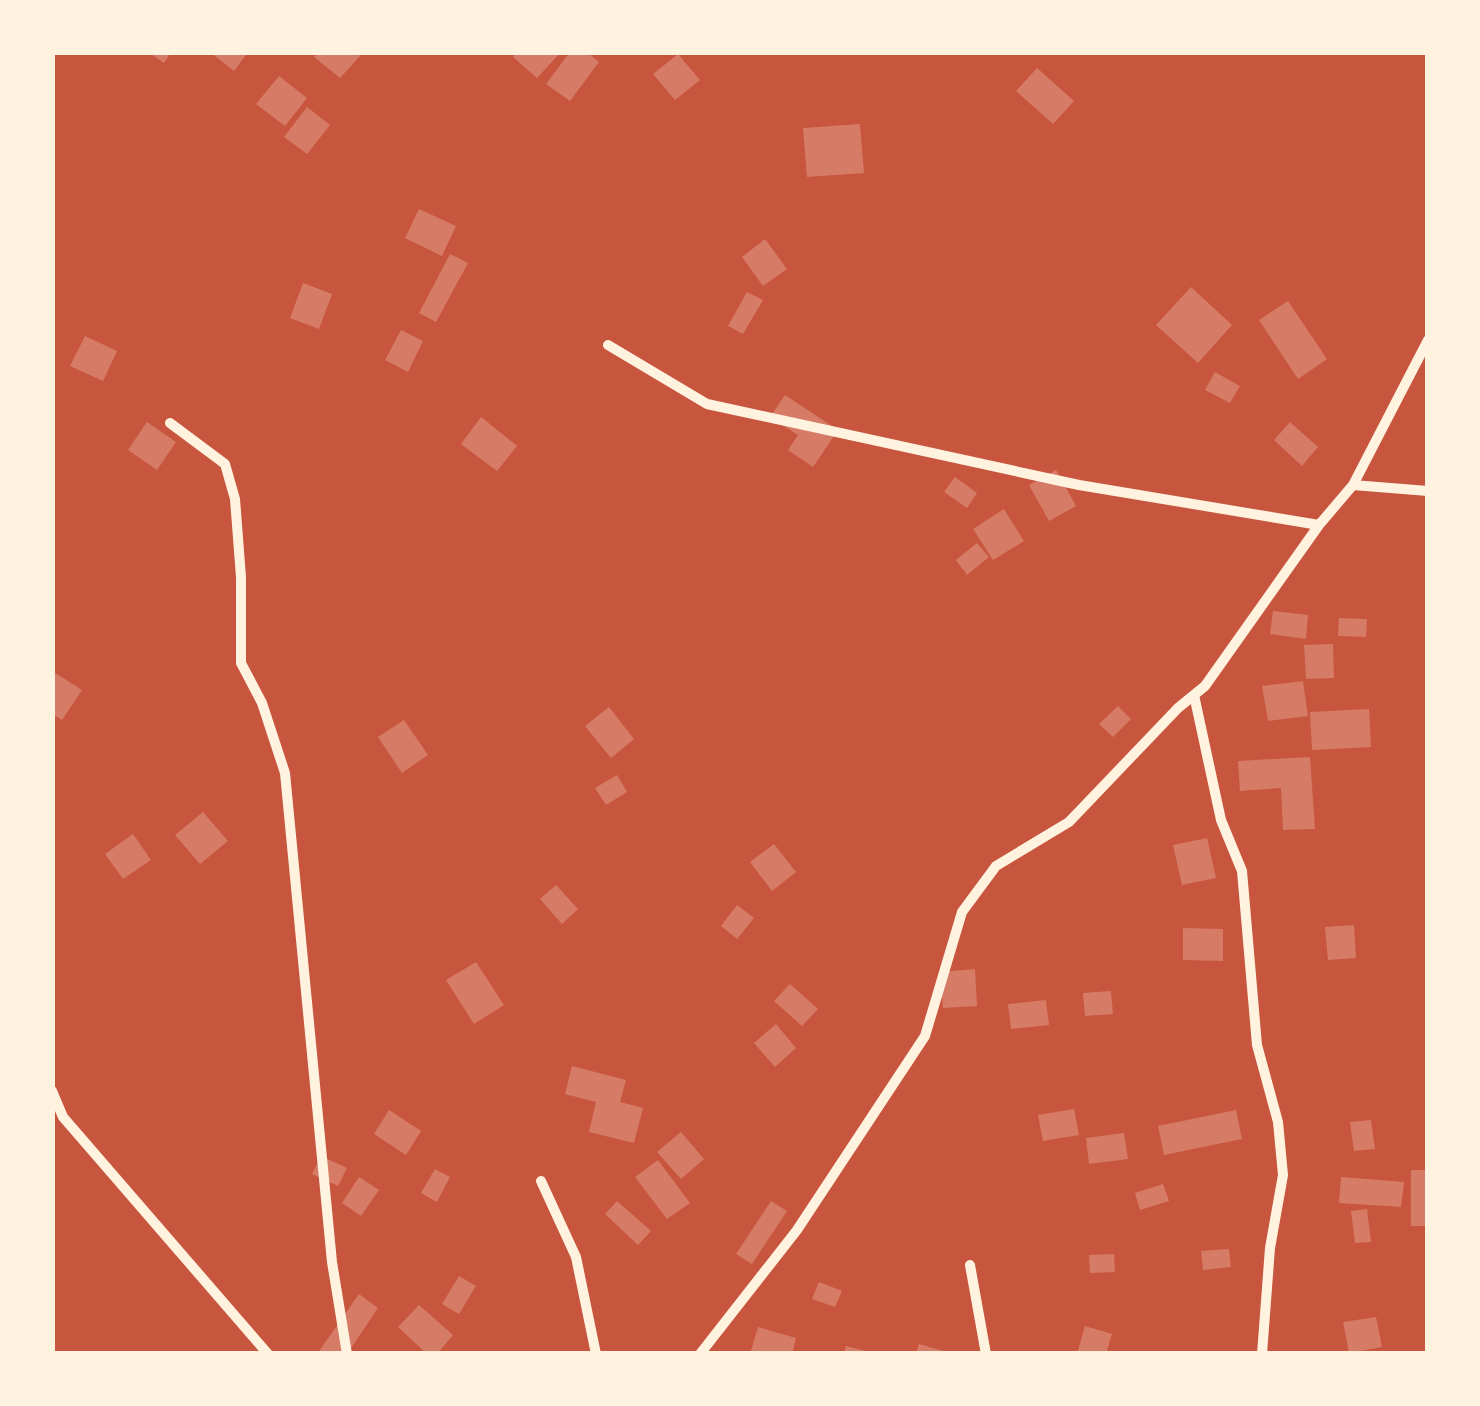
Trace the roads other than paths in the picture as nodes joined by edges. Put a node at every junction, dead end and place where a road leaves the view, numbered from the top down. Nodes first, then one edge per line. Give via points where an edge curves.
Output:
1 (1428, 340) edge
2 (608, 345) dead end
3 (170, 424) dead end
4 (1354, 485) junction
5 (1428, 491) edge
6 (1318, 525) junction
7 (1194, 695) junction
8 (52, 1091) edge
9 (541, 1181) dead end
10 (970, 1265) dead end
11 (268, 1354) edge
12 (347, 1354) edge
13 (596, 1354) edge
14 (700, 1354) edge
15 (986, 1354) edge
16 (1262, 1354) edge

1 - 4 street
2 - 6 street via 708,404 1079,485
3 - 12 street via 225,464 234,499 241,663 285,773 332,1262
4 - 5 street
4 - 6 street
6 - 7 street
7 - 14 street via 1070,822 996,866 962,912 925,1036 796,1230
7 - 16 street via 1221,820 1242,871 1257,1045 1278,1122 1282,1174
8 - 11 street via 63,1117
9 - 13 street via 576,1258
10 - 15 street

